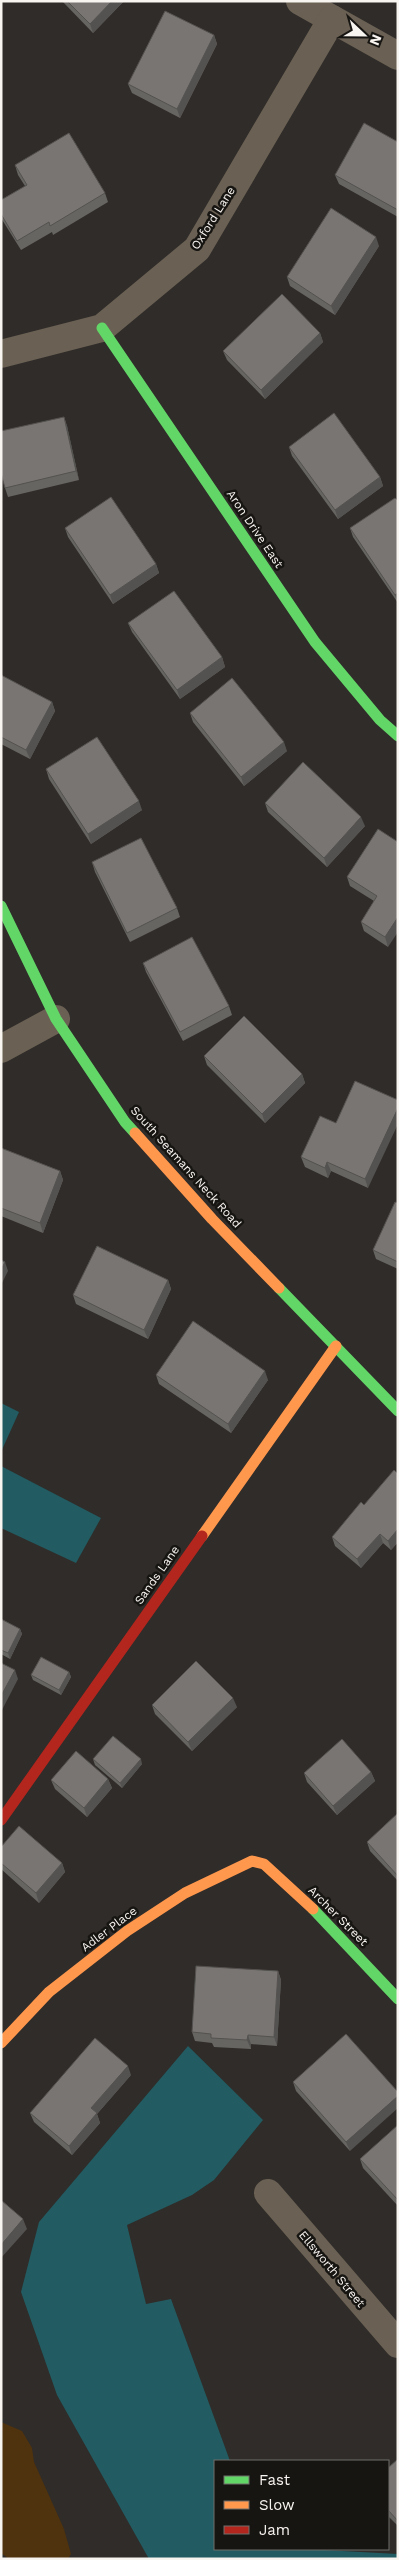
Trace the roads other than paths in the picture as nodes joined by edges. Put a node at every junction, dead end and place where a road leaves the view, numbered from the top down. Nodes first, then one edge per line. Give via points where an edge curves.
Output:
1 (300, 1) edge
2 (332, 19) junction
3 (398, 56) edge
4 (102, 328) junction
5 (1, 354) edge
6 (398, 736) edge
7 (1, 906) edge
8 (56, 1019) junction
9 (1, 1048) edge
10 (336, 1346) junction
11 (398, 1411) edge
12 (1, 1820) edge
13 (252, 1862) joint
14 (398, 1999) edge
15 (1, 2043) edge
16 (268, 2192) dead end
17 (398, 2344) edge

1 - 2 street
2 - 3 street
2 - 4 street, Oxford Lane via 196,249
4 - 5 street, Oxford Lane
4 - 6 street, Aron Drive East via 315,642 380,720
7 - 8 street, South Seamans Neck Road
8 - 9 street
8 - 10 street, South Seamans Neck Road via 126,1122 212,1219
10 - 11 street, South Seamans Neck Road
10 - 12 street, Sands Lane
13 - 14 street, Archer Street via 264,1864 329,1923
13 - 15 street, Adler Place via 184,1893 126,1931 49,1992
16 - 17 street, Ellsworth Street

